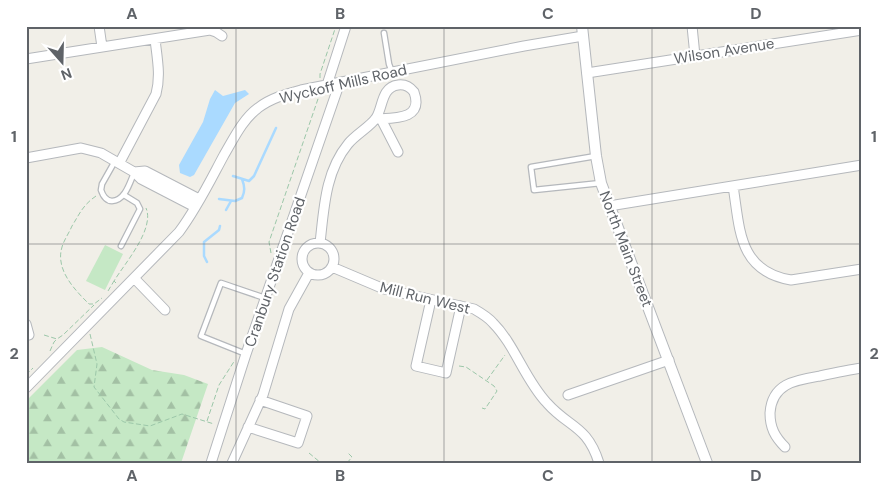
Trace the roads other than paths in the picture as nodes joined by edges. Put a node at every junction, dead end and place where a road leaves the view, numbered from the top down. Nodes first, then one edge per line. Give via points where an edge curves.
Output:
1 (99, 26) edge
2 (346, 26) edge
3 (692, 26) edge
4 (862, 30) edge
5 (582, 31) edge
6 (384, 33) dead end
7 (222, 36) dead end
8 (155, 39) junction
9 (102, 47) junction
10 (695, 56) junction
11 (26, 59) edge
12 (392, 72) junction
13 (587, 73) junction
14 (324, 82) junction
15 (340, 82) junction
16 (394, 85) junction
17 (378, 119) junction
18 (398, 152) dead end
19 (596, 156) junction
20 (26, 158) edge
21 (118, 161) junction
22 (862, 165) edge
23 (134, 172) junction
24 (601, 183) junction
25 (733, 186) junction
26 (124, 195) junction
27 (197, 203) junction
28 (609, 206) junction
29 (320, 243) junction
30 (121, 246) dead end
31 (332, 267) junction
32 (862, 269) edge
33 (309, 273) junction
34 (134, 278) junction
35 (266, 298) junction
36 (431, 300) junction
37 (461, 306) junction
38 (165, 310) dead end
39 (26, 324) edge
40 (29, 335) dead end
41 (243, 353) junction
42 (669, 360) junction
43 (862, 368) edge
44 (26, 388) edge
45 (568, 396) dead end
46 (260, 400) junction
47 (248, 426) junction
48 (785, 447) dead end
49 (211, 463) edge
50 (232, 463) edge
51 (599, 463) edge
52 (707, 463) edge

1 - 9 street
2 - 14 street
3 - 10 street
4 - 10 street, Wilson Avenue
5 - 12 street, Wyckoff Mills Road via 567,39
5 - 13 street, North Main Street
6 - 12 lane
7 - 8 street via 210,30
8 - 9 street
8 - 21 street via 159,73 156,94
9 - 11 street
10 - 13 street, Wilson Avenue
12 - 15 street, Wyckoff Mills Road
12 - 16 street
13 - 19 street, North Main Street
14 - 15 street, Wyckoff Mills Road
14 - 27 street, Wyckoff Mills Road via 284,94 257,108 234,138
15 - 35 street, Cranbury Station Road
16 - 17 street via 386,92
16 - 17 street via 405,85 414,92 414,109 407,116
17 - 18 street
17 - 29 street via 349,142 335,164 326,197
19 - 24 street, North Main Street
19 - 24 lane via 531,167 534,190
20 - 21 street via 81,148
21 - 23 street
21 - 26 lane via 101,190 110,201
22 - 25 street
23 - 26 lane
23 - 27 street via 141,179
24 - 28 street, North Main Street
25 - 28 street
25 - 32 street via 744,246 762,270 780,278 800,280
26 - 30 lane via 138,203 140,209
27 - 34 street, Wyckoff Mills Road via 179,232
28 - 42 street, North Main Street
29 - 31 street via 333,254
29 - 33 street via 311,245 304,252 303,266
31 - 33 street via 319,275
31 - 36 street, Mill Run West via 384,289
33 - 46 street via 289,309
34 - 38 street
34 - 44 street, Wyckoff Mills Road
35 - 41 street, Cranbury Station Road
35 - 41 lane via 222,283 201,336
36 - 37 street, Mill Run West
36 - 37 street via 416,366 446,372
37 - 51 street, Mill Run West via 474,309 493,322 533,386 547,404 584,433
39 - 40 street
41 - 49 street, Cranbury Station Road
42 - 45 street
42 - 52 street, North Main Street
43 - 48 street via 794,380 780,389 772,401 770,415 775,438
46 - 47 street
46 - 47 street via 307,416 298,443
47 - 50 street

